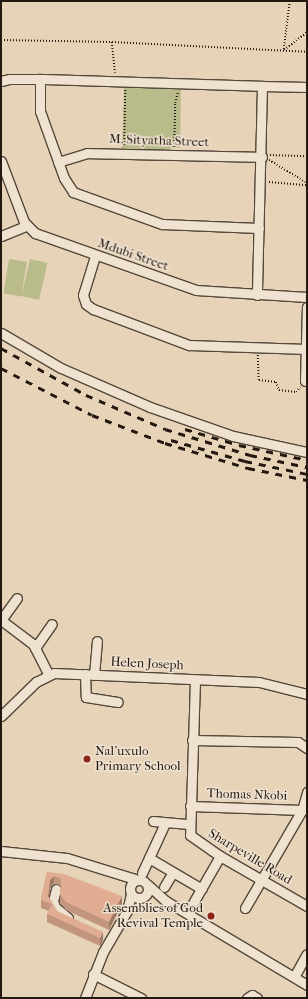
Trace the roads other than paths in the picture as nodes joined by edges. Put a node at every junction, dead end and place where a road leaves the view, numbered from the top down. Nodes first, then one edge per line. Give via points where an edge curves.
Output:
1 (40, 79) junction
2 (1, 82) edge
3 (262, 86) junction
4 (307, 87) edge
5 (262, 156) junction
6 (1, 161) edge
7 (58, 162) junction
8 (26, 226) junction
9 (259, 228) junction
10 (1, 236) edge
11 (95, 256) junction
12 (258, 295) junction
13 (307, 297) edge
14 (307, 307) edge
15 (1, 333) edge
16 (306, 349) edge
17 (305, 381) road end
18 (307, 452) edge
19 (17, 598) dead end
20 (1, 620) edge
21 (52, 624) dead end
22 (97, 641) dead end
23 (35, 648) junction
24 (48, 674) junction
25 (90, 675) junction
26 (195, 680) junction
27 (307, 694) edge
28 (118, 702) dead end
29 (1, 716) edge
30 (192, 740) junction
31 (307, 748) edge
32 (307, 792) edge
33 (190, 806) junction
34 (302, 810) junction
35 (153, 821) dead end
36 (165, 823) junction
37 (189, 824) junction
38 (1, 851) edge
39 (220, 856) junction
40 (149, 858) junction
41 (173, 872) junction
42 (115, 874) junction
43 (140, 876) junction
44 (262, 879) junction
45 (148, 885) junction
46 (164, 887) dead end
47 (56, 889) dead end
48 (202, 889) junction
49 (130, 892) junction
50 (142, 898) junction
51 (166, 901) junction
52 (193, 903) dead end
53 (307, 906) edge
54 (245, 908) dead end
55 (127, 911) junction
56 (78, 923) edge
57 (99, 932) edge
58 (111, 937) junction
59 (307, 954) edge
60 (93, 974) junction
61 (294, 977) junction
62 (307, 985) edge
63 (85, 998) edge
64 (138, 998) edge
65 (247, 998) edge
66 (257, 998) edge

1 - 2 street via 10,79
1 - 3 street
1 - 7 street via 40,111
3 - 4 street
3 - 5 street
5 - 7 street, M. Sityatha Street via 82,154
5 - 9 street
6 - 8 street
7 - 9 street via 66,184 73,192 154,222 178,226
8 - 10 street
8 - 11 street, Mdubi Street via 35,233
9 - 12 street
11 - 12 street, Mdubi Street via 196,290
11 - 16 street via 83,295 86,304 93,310 189,345
12 - 13 street, Mdubi Street
14 - 16 street
15 - 18 street via 61,368 150,407 233,436
16 - 17 street
19 - 20 street
20 - 23 street
21 - 23 street
22 - 25 street
23 - 24 street
24 - 25 street, Helen Joseph
24 - 29 street
25 - 26 street, Helen Joseph
25 - 28 street via 86,698
26 - 27 street, Helen Joseph via 259,682
26 - 30 street
30 - 31 street via 298,742
30 - 33 street
32 - 34 street
33 - 34 street, Thomas Nkobi
33 - 37 street
34 - 44 street
35 - 36 street
36 - 37 street
36 - 40 street
37 - 39 street, Sharpeville Road via 192,837
38 - 42 street via 67,858
39 - 44 street, Sharpeville Road
39 - 48 street
40 - 41 street
40 - 43 street
41 - 46 street
41 - 48 street
42 - 43 street
42 - 49 street
43 - 45 street
43 - 49 street via 132,883
44 - 53 street, Sharpeville Road
44 - 54 street
45 - 50 street via 148,892
45 - 51 street
47 - 56 street via 55,907 62,915
48 - 52 street
49 - 50 street
49 - 55 street
50 - 51 street
50 - 55 street
51 - 61 street
55 - 58 street
57 - 58 street
58 - 60 street
59 - 61 street
60 - 63 street
60 - 64 street
61 - 62 street
65 - 66 street via 252,995

